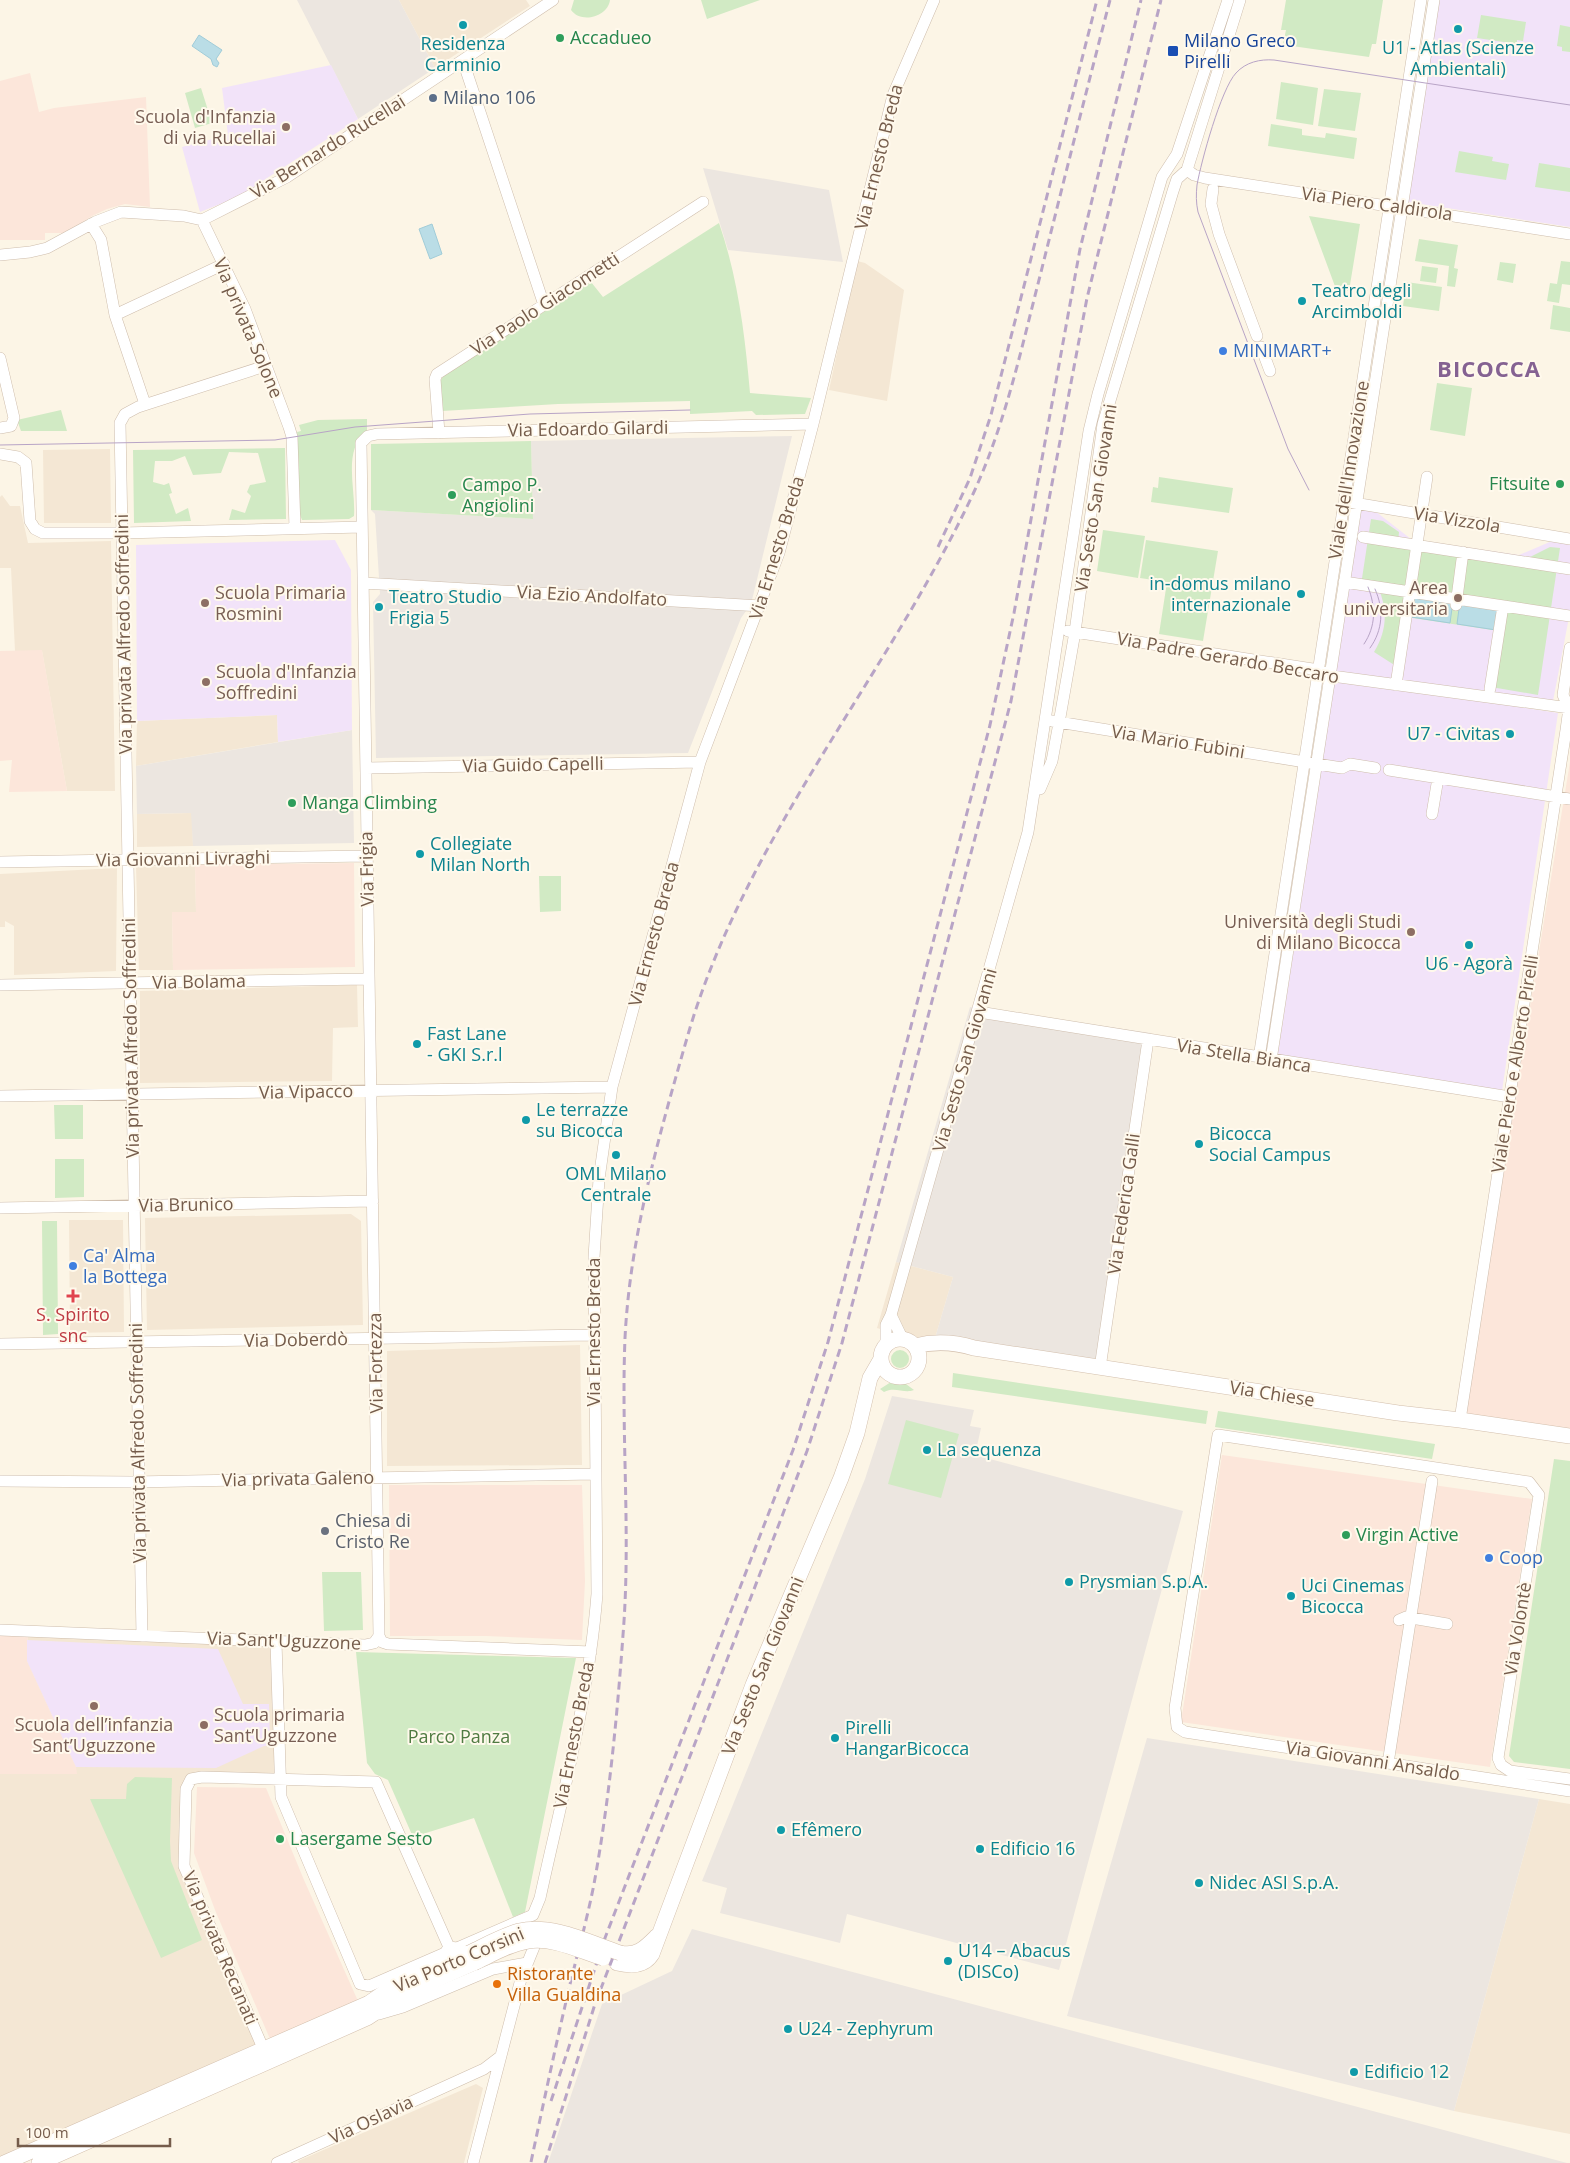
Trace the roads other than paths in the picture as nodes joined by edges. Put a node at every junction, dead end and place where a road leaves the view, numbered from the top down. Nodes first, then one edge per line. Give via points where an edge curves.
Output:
1 (553, 0) edge
2 (934, 0) edge
3 (1228, 0) edge
4 (1240, 0) edge
5 (1421, 0) edge
6 (1434, 0) edge
7 (463, 61) junction
8 (1187, 170) junction
9 (1213, 189) dead end
10 (703, 202) dead end
11 (1390, 206) junction
12 (1402, 208) junction
13 (202, 220) junction
14 (91, 224) junction
15 (1570, 234) edge
16 (0, 255) edge
17 (224, 264) junction
18 (544, 305) junction
19 (114, 315) junction
20 (0, 358) edge
21 (265, 366) junction
22 (1270, 371) dead end
23 (145, 404) junction
24 (813, 424) junction
25 (0, 428) edge
26 (439, 433) junction
27 (364, 439) joint
28 (0, 454) edge
29 (1427, 477) dead end
30 (1349, 503) junction
31 (1421, 514) junction
32 (362, 527) junction
33 (295, 528) junction
34 (122, 533) junction
35 (1363, 537) dead end
36 (1570, 539) edge
37 (1416, 545) junction
38 (1463, 552) junction
39 (1570, 569) edge
40 (363, 582) junction
41 (1344, 582) junction
42 (1409, 592) junction
43 (1456, 602) junction
44 (761, 606) junction
45 (1503, 606) junction
46 (1570, 616) edge
47 (1060, 630) junction
48 (1075, 632) junction
49 (1570, 648) edge
50 (1319, 670) junction
51 (1332, 676) junction
52 (1396, 685) junction
53 (1490, 689) dead end
54 (1049, 708) junction
55 (1570, 708) edge
56 (1059, 723) junction
57 (700, 762) junction
58 (1306, 763) junction
59 (1318, 764) junction
60 (366, 768) junction
61 (1375, 768) dead end
62 (1389, 770) dead end
63 (1438, 778) junction
64 (1555, 796) junction
65 (1570, 799) edge
66 (1034, 804) junction
67 (1432, 814) dead end
68 (366, 856) junction
69 (127, 860) junction
70 (0, 862) edge
71 (368, 979) junction
72 (130, 983) junction
73 (0, 985) edge
74 (979, 1012) junction
75 (1148, 1040) junction
76 (1265, 1059) junction
77 (612, 1087) junction
78 (370, 1091) junction
79 (132, 1094) junction
80 (0, 1096) edge
81 (1510, 1097) junction
82 (373, 1201) junction
83 (135, 1207) junction
84 (0, 1208) edge
85 (891, 1315) junction
86 (593, 1335) junction
87 (376, 1338) junction
88 (136, 1342) junction
89 (0, 1344) edge
90 (912, 1348) junction
91 (883, 1353) junction
92 (1100, 1368) junction
93 (892, 1376) junction
94 (868, 1395) junction
95 (1460, 1420) junction
96 (1570, 1436) edge
97 (595, 1474) junction
98 (379, 1478) junction
99 (0, 1481) edge
100 (1432, 1481) dead end
101 (140, 1482) junction
102 (1529, 1482) joint
103 (1404, 1617) junction
104 (1447, 1624) dead end
105 (0, 1630) edge
106 (142, 1636) junction
107 (379, 1636) junction
108 (276, 1642) junction
109 (591, 1652) junction
110 (1389, 1757) dead end
111 (1498, 1758) junction
112 (280, 1779) junction
113 (1482, 1779) junction
114 (1570, 1780) edge
115 (1570, 1791) edge
116 (536, 1919) joint
117 (657, 1936) joint
118 (450, 1947) junction
119 (534, 1947) dead end
120 (472, 1958) junction
121 (525, 1964) junction
122 (367, 2018) junction
123 (266, 2055) junction
124 (501, 2056) junction
125 (464, 2077) junction
126 (212, 2079) junction
127 (491, 2093) junction
128 (291, 2160) edge
129 (4, 2163) edge
130 (39, 2163) edge
131 (278, 2163) edge
132 (473, 2163) edge

1 - 7 street, Via Bernardo Rucellai
2 - 24 street, Via Ernesto Breda via 891,102
3 - 47 street, Via Sesto San Giovanni via 1177,154 1162,177 1093,413
4 - 8 street, Via Sesto San Giovanni
5 - 11 street, Viale dell'Innovazione
6 - 12 street, Viale dell'Innovazione
7 - 13 street, Via Bernardo Rucellai via 274,185
7 - 18 street
8 - 11 street, Via Piero Caldirola via 1205,178
8 - 48 street, Via Sesto San Giovanni via 1177,179 1172,191 1104,424
9 - 22 street via 1211,204 1219,234
10 - 18 street, Via Paolo Giacometti
11 - 12 street, Via Piero Caldirola
11 - 30 street, Viale dell'Innovazione
12 - 15 street, Via Piero Caldirola
12 - 30 street, Viale dell'Innovazione
13 - 14 street via 132,211 119,212
13 - 17 street, Via privata Solone
14 - 16 street via 47,248
14 - 19 street via 101,240
17 - 19 street
17 - 21 street, Via privata Solone via 245,309
18 - 26 street, Via Paolo Giacometti via 438,374 435,379
19 - 23 street
20 - 25 street via 14,418 11,426
21 - 23 street
21 - 33 street, Via privata Solone via 292,437
23 - 34 street, Via privata Alfredo Soffredini via 123,416 120,423
24 - 26 street, Via Edoardo Gilardi
24 - 44 street, Via Ernesto Breda via 779,553
26 - 27 street, Via Edoardo Gilardi via 374,434
27 - 32 street, Via Frigia via 360,447
28 - 34 street via 18,457 26,463 30,521 36,529 43,533
29 - 31 street
30 - 31 street, Via Vizzola
30 - 41 street, Viale dell'Innovazione
30 - 50 street, Viale dell'Innovazione
31 - 36 street, Via Vizzola
31 - 37 street
32 - 33 street
32 - 40 street, Via Frigia
33 - 34 street
34 - 69 street, Via privata Alfredo Soffredini
35 - 37 street, Via Vizzola
37 - 38 street, Via Vizzola
37 - 42 street
38 - 39 street, Via Vizzola
38 - 43 street
40 - 44 street, Via Ezio Andolfato
40 - 60 street, Via Frigia
41 - 42 street, Viale dell'Innovazione
41 - 51 street, Viale dell'Innovazione
42 - 43 street, Viale dell'Innovazione
42 - 52 street
43 - 45 street, Viale dell'Innovazione
44 - 57 street, Via Ernesto Breda
45 - 46 street, Viale dell'Innovazione
45 - 53 street
47 - 48 street, Via Padre Gerardo Beccaro
47 - 54 street, Via Sesto San Giovanni
48 - 50 street, Via Padre Gerardo Beccaro
48 - 56 street, Via Sesto San Giovanni
49 - 55 street, Viale Piero e Alberto Pirelli via 1563,695
50 - 51 street, Via Padre Gerardo Beccaro
50 - 58 street, Viale dell'Innovazione
51 - 52 street, Via Padre Gerardo Beccaro
51 - 59 street, Viale dell'Innovazione
52 - 55 street, Via Padre Gerardo Beccaro
54 - 56 street via 1052,721
54 - 66 street, Via Sesto San Giovanni
55 - 64 street, Viale Piero e Alberto Pirelli
56 - 58 street, Via Mario Fubini
56 - 66 street, Via Sesto San Giovanni via 1052,761
57 - 60 street, Via Guido Capelli
57 - 77 street, Via Ernesto Breda
58 - 59 street, Via Mario Fubini
58 - 76 street, Viale dell'Innovazione
59 - 61 street, Via Mario Fubini
59 - 76 street, Viale dell'Innovazione
60 - 68 street, Via Frigia
62 - 63 street
63 - 64 street
63 - 67 street
64 - 65 street
64 - 81 street, Viale Piero e Alberto Pirelli
66 - 74 street, Via Sesto San Giovanni
68 - 69 street, Via Giovanni Livraghi
68 - 71 street, Via Frigia
69 - 70 street, Via Giovanni Livraghi
69 - 72 street, Via privata Alfredo Soffredini
71 - 72 street, Via Bolama
71 - 78 street, Via Frigia
72 - 73 street, Via Bolama
72 - 79 street, Via privata Alfredo Soffredini
74 - 75 street, Via Stella Bianca
74 - 85 street, Via Sesto San Giovanni
75 - 76 street, Via Stella Bianca
75 - 92 street, Via Federica Galli
76 - 81 street, Via Stella Bianca
77 - 78 street, Via Vipacco
77 - 86 street, Via Ernesto Breda via 594,1257
78 - 79 street, Via Vipacco
78 - 82 street, Via Fortezza
79 - 80 street, Via Vipacco
79 - 83 street, Via privata Alfredo Soffredini
81 - 95 street, Viale Piero e Alberto Pirelli
82 - 83 street, Via Brunico
82 - 87 street, Via Fortezza
83 - 84 street, Via Brunico
83 - 88 street, Via privata Alfredo Soffredini
85 - 90 street
85 - 91 street, Via Sesto San Giovanni via 886,1325
86 - 87 street, Via Doberdò
86 - 97 street, Via Ernesto Breda
87 - 88 street, Via Doberdò
87 - 98 street, Via Fortezza
88 - 89 street, Via Doberdò
88 - 101 street, Via privata Alfredo Soffredini
90 - 91 street via 894,1341
90 - 92 street, Via Chiese via 935,1353 974,1348
90 - 93 street, Via Chiese via 916,1368 910,1375
91 - 93 street via 885,1369
91 - 94 street, Via Sesto San Giovanni via 873,1370
92 - 95 street, Via Chiese via 1393,1413
93 - 94 street, Via Sesto San Giovanni via 878,1382
94 - 117 street, Via Sesto San Giovanni via 841,1478 753,1685
95 - 96 street, Via Chiese
97 - 98 street, Via privata Galeno
97 - 109 street, Via Ernesto Breda via 597,1594
98 - 101 street, Via privata Galeno
98 - 107 street, Via Fortezza
99 - 101 street, Via privata Galeno
100 - 103 street
101 - 106 street, Via privata Alfredo Soffredini
102 - 111 street, Via Volontè via 1539,1495
102 - 113 street, Via Giovanni Ansaldo via 1218,1434 1176,1708 1176,1727 1185,1732
103 - 104 street
103 - 110 street
105 - 106 street, Via Sant'Uguzzone
106 - 108 street, Via Sant'Uguzzone
107 - 108 street, Via Sant'Uguzzone via 374,1643 365,1645
107 - 109 street, Via Sant'Uguzzone via 388,1644
108 - 112 street
109 - 116 street, Via Ernesto Breda
111 - 113 street via 1494,1772
111 - 114 street via 1503,1767 1514,1772
112 - 118 street via 374,1781 380,1787
112 - 118 street, Via Porto Corsini via 283,1804 360,1983 364,1986 445,1953
112 - 123 street, Via privata Recanati via 196,1777 187,1783 186,1789 184,1866
113 - 115 street, Via Giovanni Ansaldo
116 - 118 street, Via Porto Corsini via 457,1948
117 - 120 street, Via Porto Corsini, bridge via 640,1952 618,1958 538,1940
119 - 121 street
120 - 122 street, Via Porto Corsini via 402,1995
120 - 123 street, Via Porto Corsini via 394,1986 369,2003
121 - 122 street, Via Porto Corsini via 493,1969 403,2007
121 - 124 street
122 - 123 street, Via Porto Corsini
123 - 126 street, Via Porto Corsini
124 - 125 street, Via Oslavia
124 - 127 street
125 - 127 street via 485,2079
125 - 128 street, Via Oslavia
126 - 129 street
126 - 130 street
127 - 132 street
128 - 131 street, Via Oslavia

